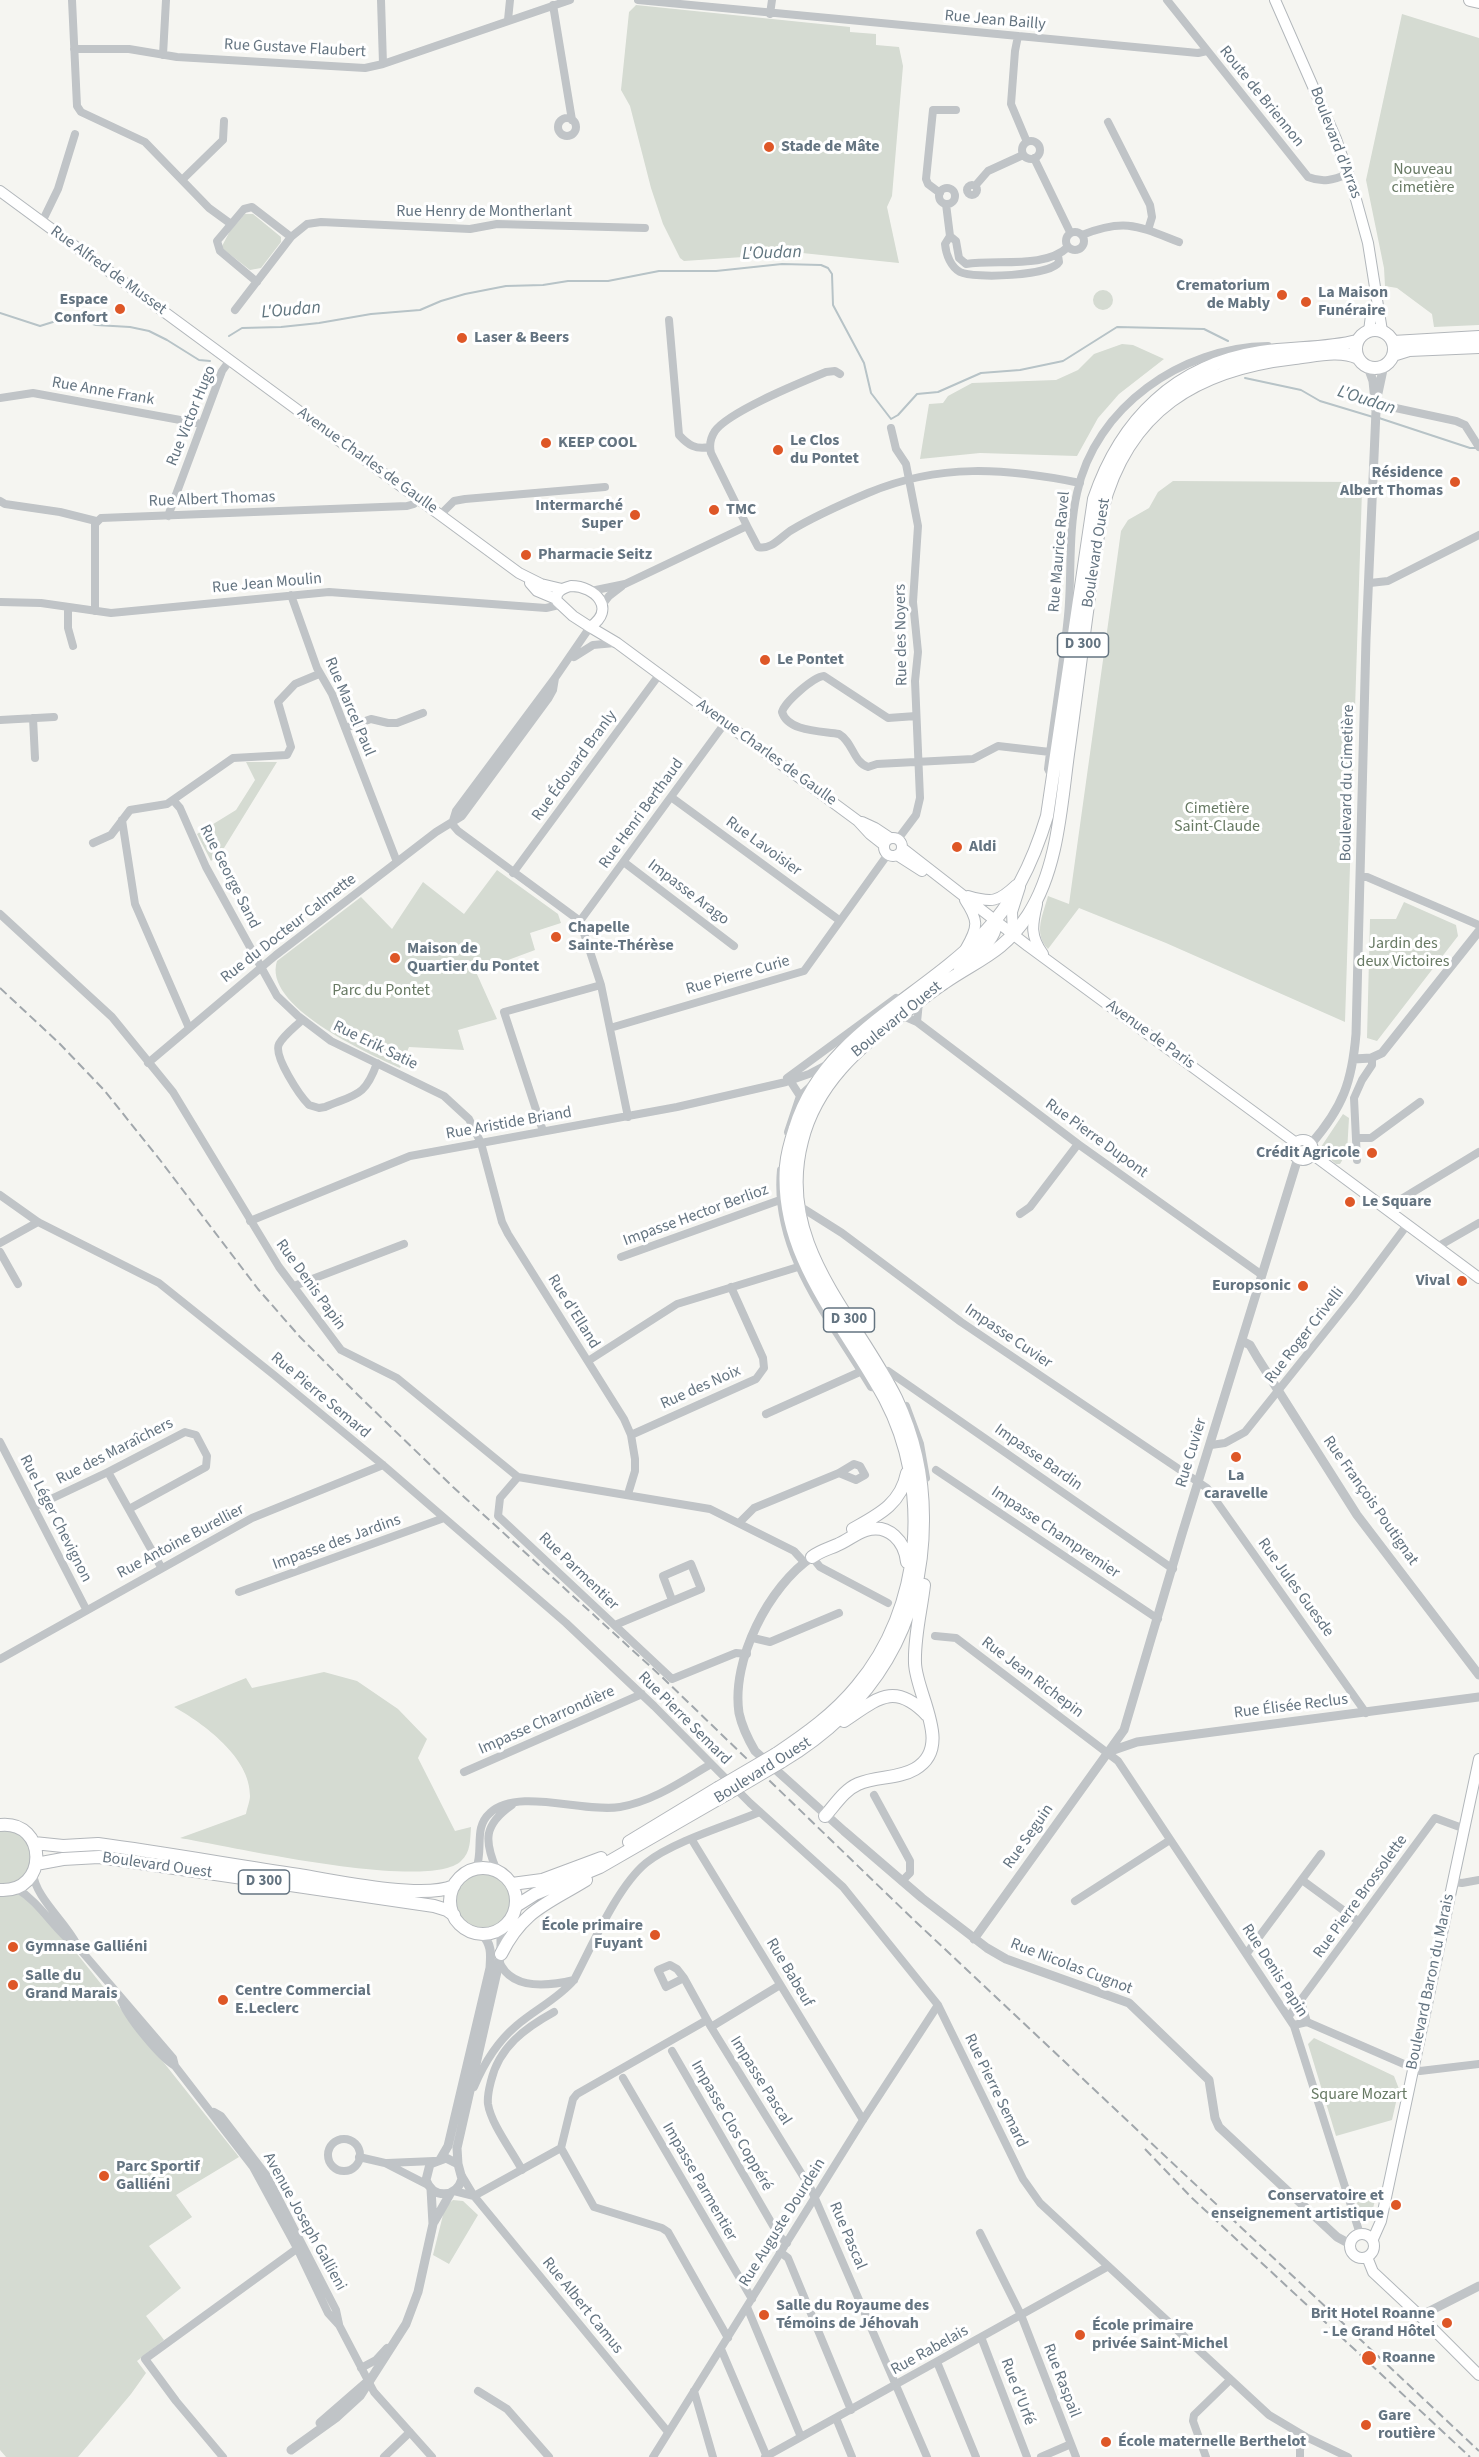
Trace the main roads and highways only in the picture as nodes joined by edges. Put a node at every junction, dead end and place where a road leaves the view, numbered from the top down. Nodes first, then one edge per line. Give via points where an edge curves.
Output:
1 (1275, 0) edge
2 (1470, 0) edge
3 (1479, 2) edge
4 (0, 192) edge
5 (1374, 292) junction
6 (1369, 331) junction
7 (1382, 331) junction
8 (1479, 337) edge
9 (1358, 341) junction
10 (1393, 342) junction
11 (1479, 347) edge
12 (216, 350) joint
13 (1318, 352) junction
14 (1393, 355) junction
15 (1358, 357) junction
16 (519, 573) junction
17 (559, 597) junction
18 (601, 617) junction
19 (590, 627) junction
20 (617, 643) junction
21 (1023, 878) junction
22 (1040, 893) junction
23 (961, 894) junction
24 (1005, 926) junction
25 (963, 954) junction
26 (1049, 962) junction
27 (947, 981) junction
28 (816, 1082) junction
29 (1296, 1143) junction
30 (1311, 1149) junction
31 (1479, 1278) edge
32 (908, 1467) junction
33 (918, 1498) junction
34 (923, 1539) junction
35 (828, 1547) junction
36 (808, 1560) road end
37 (909, 1574) junction
38 (931, 1719) junction
39 (811, 1743) junction
40 (778, 1758) junction
41 (1479, 1759) edge
42 (721, 1792) junction
43 (825, 1816) road end
44 (683, 1820) junction
45 (0, 1825) edge
46 (34, 1843) junction
47 (35, 1869) junction
48 (512, 1884) junction
49 (454, 1886) junction
50 (0, 1890) edge
51 (516, 1906) junction
52 (454, 1915) junction
53 (500, 1957) road end
54 (1373, 2239) junction
55 (1367, 2258) junction
56 (1439, 2335) junction
57 (1479, 2370) edge
58 (1479, 2375) edge

1 - 5 main road, Boulevard d'Arras via 1348,174 1368,243
2 - 3 main road
4 - 12 main road, Rue Alfred de Musset
5 - 6 main road, Boulevard d'Arras
5 - 7 main road, Boulevard d'Arras
6 - 7 main road
6 - 9 main road
7 - 10 main road
8 - 10 main road
9 - 13 main road, Boulevard Ouest / D 300
9 - 15 main road
10 - 14 main road
11 - 14 main road via 1409,350
12 - 16 main road, Avenue Charles de Gaulle
13 - 15 main road, Boulevard Ouest / D 300
13 - 21 main road, Boulevard Ouest / D 300 via 1260,352 1203,369 1151,404 1126,432 1108,462 1092,508 1045,823
13 - 22 main road, Boulevard Ouest / D 300 via 1237,368 1204,380 1165,405 1115,470 1102,510 1058,821
14 - 15 main road via 1384,365 1368,367
16 - 17 main road, Avenue Charles de Gaulle
16 - 17 main road, Avenue Charles de Gaulle via 537,591
17 - 18 main road via 580,586 591,591 602,605
17 - 19 main road, Avenue Charles de Gaulle
18 - 19 main road
18 - 20 main road, Avenue Charles de Gaulle
19 - 20 main road, Avenue Charles de Gaulle
20 - 23 main road, Avenue Charles de Gaulle
21 - 23 main road via 995,900
21 - 24 main road, Boulevard Ouest / D 300
21 - 24 main road
22 - 24 main road, Boulevard Ouest / D 300 via 1025,919
22 - 26 main road via 1032,930
23 - 24 main road, Avenue Charles de Gaulle
23 - 25 main road via 976,923
24 - 25 main road, Boulevard Ouest / D 300
24 - 26 main road, Avenue de Paris
24 - 27 main road via 998,928
24 - 27 main road, Boulevard Ouest / D 300 via 994,953
25 - 28 main road, Boulevard Ouest / D 300 via 856,1036
26 - 29 main road, Avenue de Paris
27 - 28 main road, Boulevard Ouest / D 300
28 - 32 main road, Boulevard Ouest / D 300 via 800,1112 787,1152 790,1220 809,1273 879,1388 903,1443
28 - 33 main road, Boulevard Ouest / D 300 via 816,1103 802,1138 797,1174 802,1231 812,1258 896,1400 913,1442
29 - 30 main road via 1304,1140
29 - 30 main road via 1293,1152 1298,1158 1304,1160
30 - 31 main road
32 - 33 main road, Boulevard Ouest
32 - 35 main road via 903,1490 894,1503
33 - 34 main road, Boulevard Ouest / D 300
33 - 37 main road, Boulevard Ouest / D 300
34 - 38 main road via 927,1556 915,1664 919,1690
34 - 39 main road, Boulevard Ouest / D 300 via 910,1612 885,1663 852,1706
35 - 36 main road
35 - 37 main road via 866,1530 881,1529 897,1538 905,1549
37 - 40 main road, Boulevard Ouest / D 300 via 894,1624 859,1684 842,1704
38 - 39 main road via 912,1700 884,1696
38 - 43 main road via 933,1740 924,1762 896,1776 858,1784
39 - 40 main road, Boulevard Ouest / D 300
40 - 42 main road, Boulevard Ouest / D 300, bridge
41 - 54 main road, Boulevard Baron du Marais via 1381,2221
42 - 44 main road, Boulevard Ouest / D 300
42 - 48 main road, Boulevard Ouest / D 300 via 602,1857 550,1877
44 - 51 main road, Boulevard Ouest via 600,1867
44 - 53 main road via 533,1911 516,1928
45 - 46 main road via 19,1828
46 - 47 main road
46 - 49 main road, Boulevard Ouest / D 300 via 127,1848 359,1885 436,1891
47 - 50 main road via 23,1885
47 - 52 main road, Boulevard Ouest / D 300 via 72,1858 99,1857 435,1906
48 - 49 main road via 497,1871 476,1869 465,1873
48 - 51 main road
49 - 52 main road via 450,1904
51 - 52 main road via 511,1918 491,1932 467,1929
54 - 55 main road via 1374,2250
54 - 55 main road via 1360,2234 1350,2244 1354,2256
55 - 56 main road via 1372,2272
56 - 57 main road
56 - 58 main road

